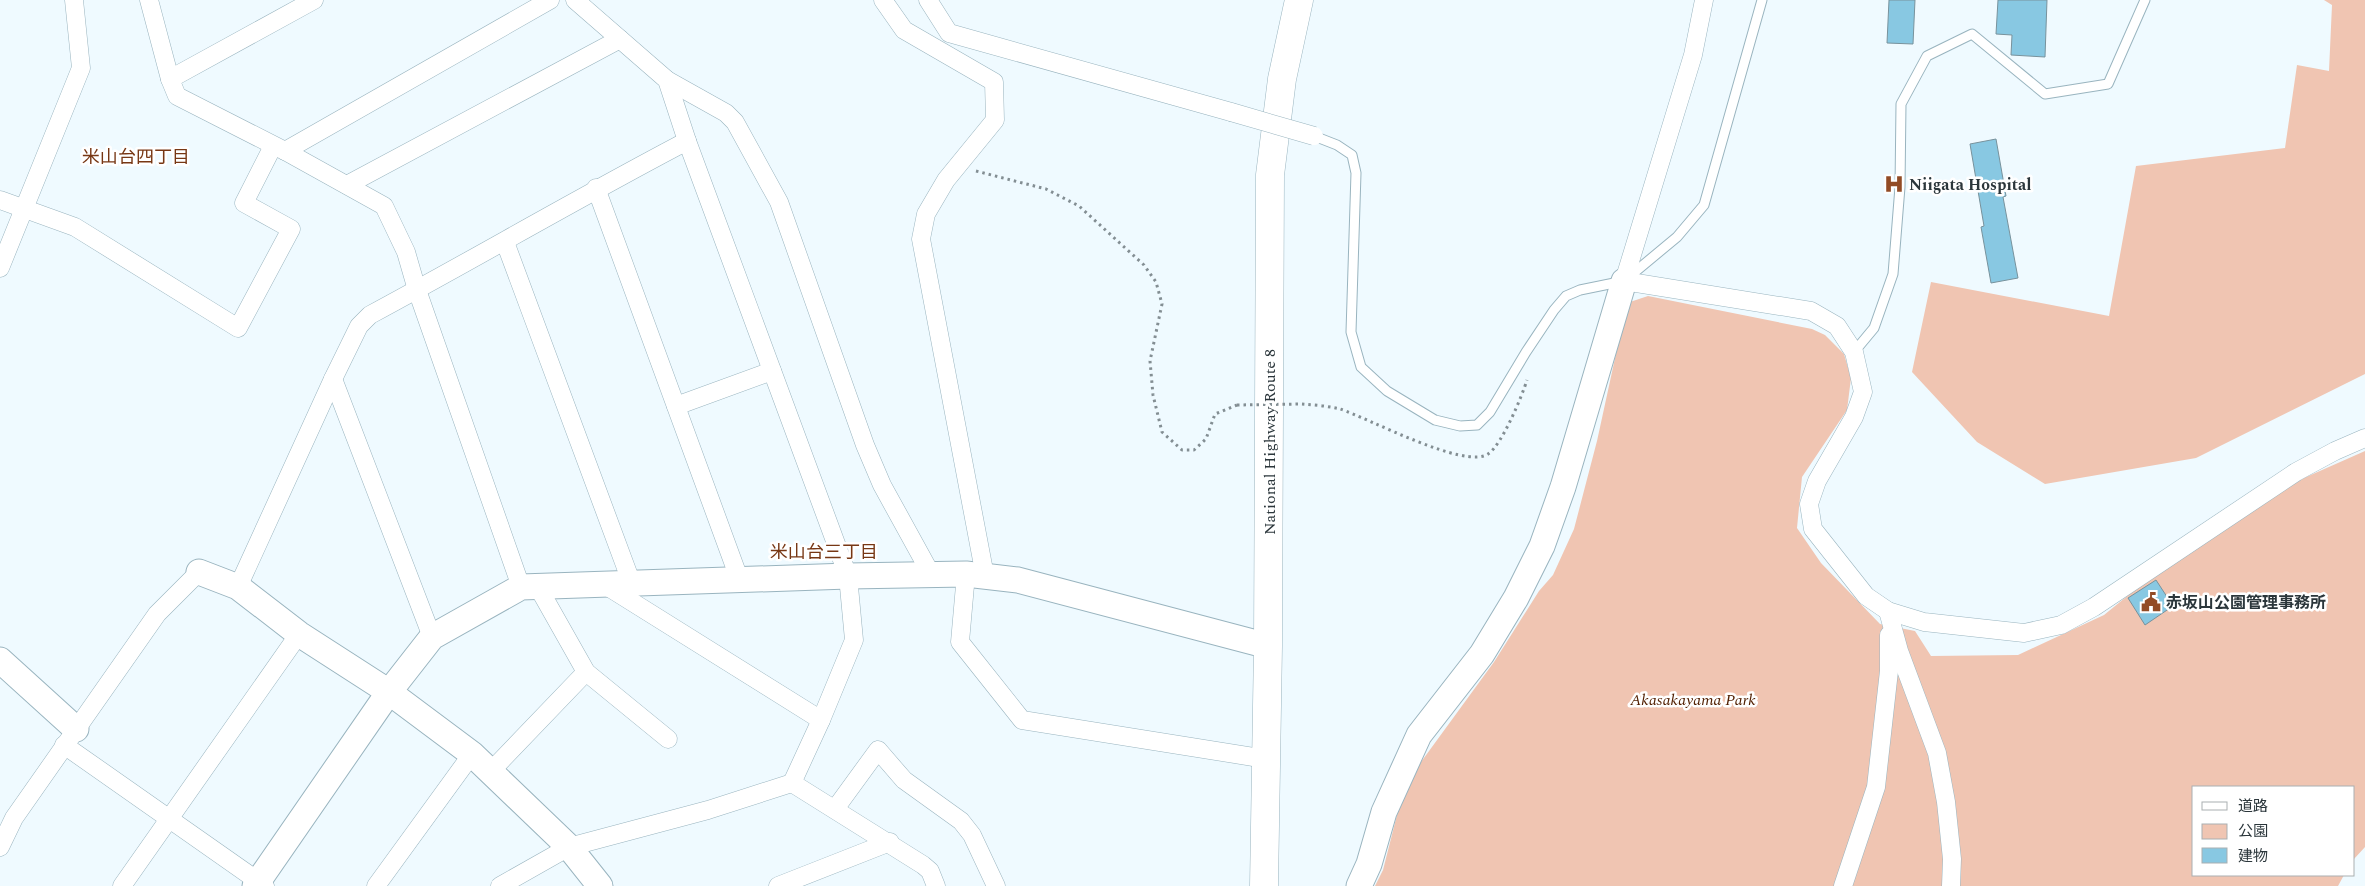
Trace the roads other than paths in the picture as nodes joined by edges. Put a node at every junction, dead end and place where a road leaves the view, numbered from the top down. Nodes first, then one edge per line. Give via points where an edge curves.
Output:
1 (74, 0) edge
2 (149, 0) edge
3 (314, 0) edge
4 (550, 0) edge
5 (575, 0) edge
6 (883, 0) edge
7 (928, 0) edge
8 (1299, 0) edge
9 (1704, 0) edge
10 (1762, 0) edge
11 (2145, 0) edge
12 (620, 39) junction
13 (170, 79) junction
14 (667, 80) junction
15 (1314, 136) joint
16 (687, 141) junction
17 (279, 148) junction
18 (347, 185) junction
19 (596, 188) junction
20 (0, 200) edge
21 (26, 208) junction
22 (505, 242) junction
23 (0, 268) edge
24 (1624, 281) junction
25 (417, 290) junction
26 (1854, 352) junction
27 (772, 371) junction
28 (334, 379) junction
29 (676, 406) junction
30 (2365, 438) edge
31 (200, 572) joint
32 (931, 574) junction
33 (976, 575) junction
34 (848, 576) junction
35 (740, 581) junction
36 (632, 584) junction
37 (606, 585) junction
38 (238, 587) junction
39 (529, 587) junction
40 (1888, 611) junction
41 (299, 634) junction
42 (432, 636) junction
43 (1268, 646) junction
44 (0, 660) edge
45 (586, 672) junction
46 (389, 692) junction
47 (821, 720) junction
48 (70, 737) junction
49 (668, 739) dead end
50 (472, 754) junction
51 (1266, 759) junction
52 (491, 772) junction
53 (792, 784) junction
54 (835, 809) junction
55 (169, 819) junction
56 (890, 842) junction
57 (1, 843) edge
58 (569, 847) junction
59 (259, 884) edge
60 (122, 886) edge
61 (376, 886) edge
62 (500, 886) edge
63 (600, 886) edge
64 (778, 886) edge
65 (936, 886) edge
66 (996, 886) edge
67 (1264, 886) edge
68 (1359, 886) edge
69 (1843, 886) edge
70 (1951, 886) edge

1 - 21 street via 81,68
2 - 13 street
3 - 13 street
4 - 17 street
5 - 12 street
6 - 33 street via 904,30 994,82 995,120 946,180 926,214 921,239
7 - 15 street, bridge via 949,33
8 - 43 highway, National Highway Route 8 via 1282,79 1270,175
9 - 24 street via 1693,55
10 - 24 lane via 1704,205 1677,237
11 - 26 lane via 2108,84 2046,94 1972,34 1927,56 1901,104 1900,187 1893,274 1874,328
12 - 14 street
12 - 18 street
13 - 17 street via 177,96
14 - 16 street
14 - 32 street via 726,113 735,122 779,202 865,445 882,485
15 - 24 lane via 1337,144 1352,155 1356,173 1351,332 1361,366 1387,391 1435,420 1460,426 1477,425 1490,412 1530,345 1566,296
16 - 19 street
16 - 27 street
17 - 18 street
17 - 21 street via 244,203 291,229 238,328 75,227
18 - 25 street via 384,206 406,252
19 - 22 street
19 - 29 street
20 - 21 street
21 - 23 street
22 - 25 street
22 - 36 street
24 - 26 street via 1811,311 1837,326
24 - 68 street via 1563,487 1542,546 1516,598 1482,654 1419,735 1384,812
25 - 28 street via 370,315 359,326
25 - 39 street
26 - 40 street via 1863,392 1854,417 1817,481 1809,504 1813,529 1866,596
27 - 29 street
27 - 34 street
28 - 38 street
28 - 42 street
29 - 35 street
30 - 40 street via 2296,472 2094,607 2061,625 2024,633 1924,622
31 - 38 street
31 - 48 street via 156,614
32 - 33 street
32 - 34 street
33 - 43 street via 1018,580
33 - 51 street via 960,642 1022,720
34 - 35 street
34 - 47 street via 854,640
35 - 36 street
36 - 37 street
37 - 39 street
37 - 47 street
38 - 41 street
39 - 42 street
39 - 45 street
40 - 69 street via 1889,671 1876,787
40 - 70 street via 1937,753 1952,859
41 - 46 street
41 - 55 street
42 - 46 street
43 - 51 highway, National Highway Route 8
44 - 48 street
45 - 49 street
45 - 52 street
46 - 50 street
46 - 59 street
47 - 53 street
48 - 55 street
48 - 57 street via 14,818
50 - 52 street
50 - 61 street
51 - 67 highway, National Highway Route 8
52 - 58 street
53 - 54 street
53 - 58 street
54 - 56 street
54 - 66 street via 878,750 904,780 961,821 972,835
55 - 59 street
55 - 60 street
56 - 64 street
56 - 65 street via 924,864
58 - 62 street
58 - 63 street

